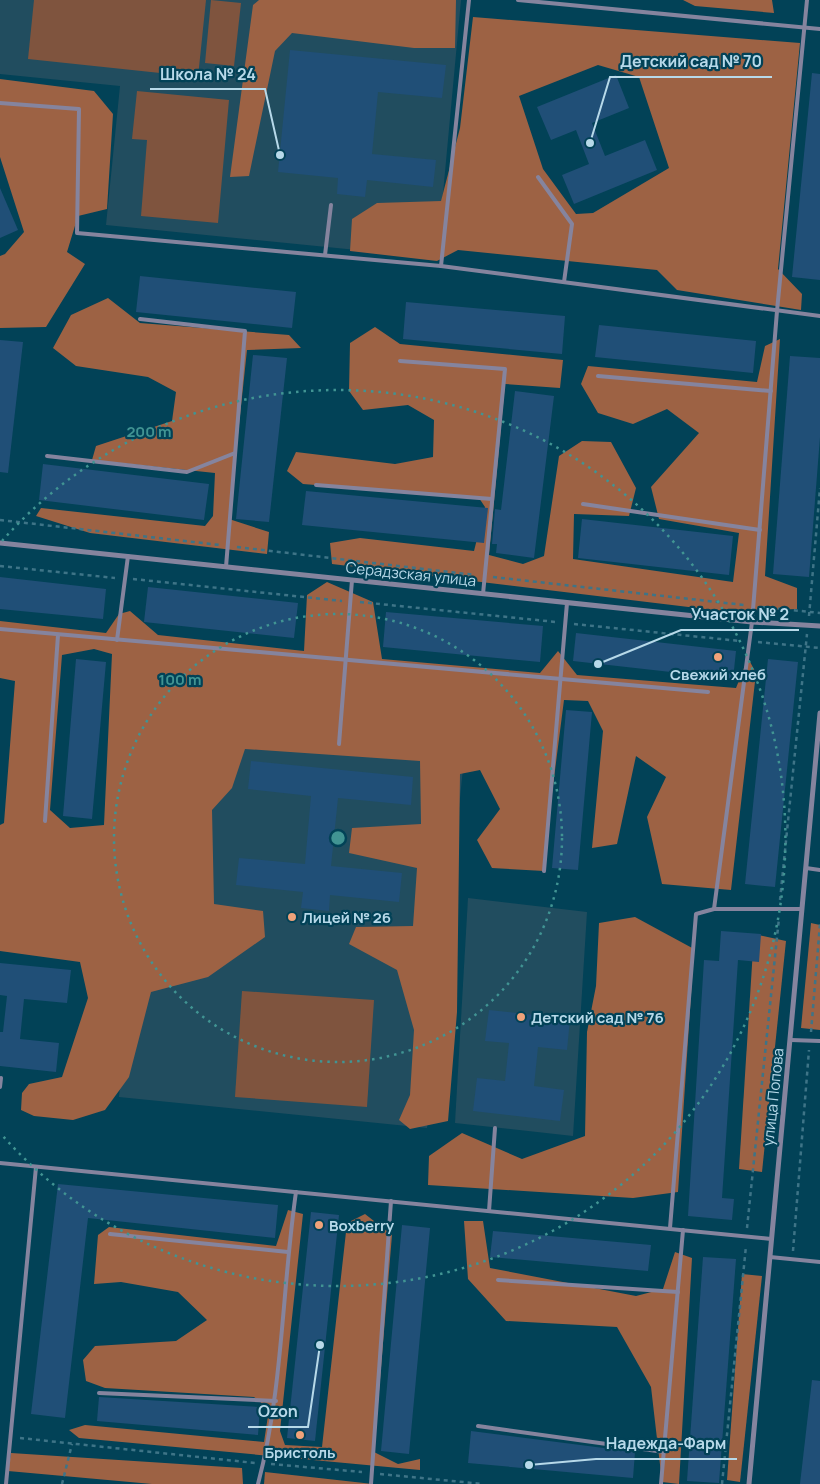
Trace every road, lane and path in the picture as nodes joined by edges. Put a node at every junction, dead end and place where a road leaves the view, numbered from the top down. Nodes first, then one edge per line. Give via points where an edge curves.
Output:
1 (469, 0) edge
2 (518, 0) edge
3 (807, 0) edge
4 (804, 27) junction
5 (820, 29) edge
6 (0, 103) edge
7 (538, 177) dead end
8 (331, 205) dead end
9 (326, 255) junction
10 (441, 266) junction
11 (564, 282) junction
12 (777, 311) junction
13 (820, 316) edge
14 (140, 319) dead end
15 (400, 361) dead end
16 (598, 376) dead end
17 (771, 392) junction
18 (235, 453) junction
19 (47, 456) dead end
20 (316, 485) dead end
21 (820, 488) edge
22 (492, 499) junction
23 (583, 504) dead end
24 (0, 520) edge
25 (760, 530) junction
26 (0, 543) edge
27 (228, 546) junction
28 (128, 556) junction
29 (0, 566) edge
30 (226, 567) junction
31 (485, 576) junction
32 (125, 578) junction
33 (352, 580) junction
34 (483, 594) junction
35 (350, 601) junction
36 (567, 603) junction
37 (754, 606) junction
38 (810, 613) junction
39 (820, 613) edge
40 (752, 622) junction
41 (564, 623) junction
42 (808, 625) junction
43 (820, 626) edge
44 (0, 629) edge
45 (58, 635) junction
46 (117, 640) junction
47 (750, 642) junction
48 (806, 647) junction
49 (820, 648) edge
50 (345, 661) junction
51 (560, 681) junction
52 (708, 692) dead end
53 (820, 713) edge
54 (339, 744) dead end
55 (818, 759) edge
56 (45, 821) dead end
57 (806, 868) junction
58 (820, 870) edge
59 (544, 871) dead end
60 (714, 909) junction
61 (779, 909) junction
62 (802, 909) junction
63 (820, 924) edge
64 (791, 1040) junction
65 (810, 1041) junction
66 (820, 1041) edge
67 (1, 1078) edge
68 (0, 1088) edge
69 (495, 1128) dead end
70 (0, 1163) edge
71 (36, 1167) junction
72 (296, 1192) junction
73 (391, 1201) junction
74 (489, 1211) junction
75 (670, 1228) junction
76 (683, 1230) junction
77 (110, 1234) dead end
78 (746, 1236) junction
79 (771, 1239) junction
80 (288, 1252) junction
81 (770, 1257) junction
82 (792, 1259) junction
83 (820, 1262) edge
84 (498, 1280) dead end
85 (678, 1292) junction
86 (99, 1393) dead end
87 (276, 1401) junction
88 (478, 1426) dead end
89 (10, 1436) junction
90 (72, 1444) junction
91 (664, 1452) junction
92 (264, 1464) junction
93 (372, 1473) junction
94 (6, 1484) edge
95 (62, 1484) edge
96 (258, 1484) edge
97 (371, 1484) edge
98 (483, 1484) edge
99 (661, 1484) edge
100 (722, 1484) edge
101 (748, 1484) edge

1 - 10 lane
2 - 4 lane
3 - 4 lane
4 - 5 lane
4 - 12 lane
6 - 9 lane via 80,109 77,233
7 - 11 lane via 572,224
8 - 9 lane
9 - 10 lane
10 - 11 lane
11 - 12 lane
12 - 13 lane
12 - 17 lane
14 - 18 lane via 244,331
15 - 22 lane via 504,369
16 - 17 lane
17 - 25 lane
18 - 19 lane via 187,472
18 - 27 lane
20 - 22 lane
21 - 38 path
22 - 31 lane
23 - 25 lane
24 - 27 path
25 - 37 lane
26 - 28 street, Серадзская улица
27 - 30 lane
27 - 31 path
28 - 30 street, Серадзская улица
28 - 32 lane
29 - 32 path
30 - 33 street, Серадзская улица
31 - 34 lane
31 - 37 path
32 - 35 path
32 - 46 lane
33 - 34 street, Серадзская улица
33 - 35 lane
34 - 36 street, Серадзская улица
35 - 41 path
35 - 50 lane
36 - 40 street, Серадзская улица
36 - 41 lane
37 - 38 path
37 - 40 lane
38 - 39 path
38 - 42 path
40 - 42 street, Серадзская улица
40 - 47 lane
41 - 47 path
41 - 51 lane
42 - 43 street, Серадзская улица
42 - 48 path
44 - 45 lane
45 - 46 lane
45 - 56 lane
46 - 50 lane
47 - 48 path
47 - 60 lane
48 - 49 path
48 - 61 path
50 - 51 lane
50 - 54 lane
51 - 52 lane
51 - 59 lane
53 - 55 street, улица Попова
55 - 57 street, улица Попова
57 - 58 lane
57 - 62 street, улица Попова
60 - 61 lane
60 - 75 lane via 696,914
61 - 62 lane
61 - 78 path
62 - 64 street, улица Попова
63 - 65 path
64 - 65 lane
64 - 79 street, улица Попова
65 - 66 lane
65 - 82 path
67 - 68 lane
69 - 74 lane
70 - 71 lane
71 - 72 lane
71 - 89 lane
72 - 73 lane
72 - 80 lane
73 - 74 lane
73 - 93 lane
74 - 75 lane
75 - 76 lane
76 - 78 lane
76 - 85 lane
77 - 80 lane
78 - 79 lane
78 - 100 path
79 - 81 street, улица Попова
80 - 87 lane
81 - 82 lane
81 - 101 street, улица Попова
82 - 83 lane
84 - 85 lane
85 - 91 lane
86 - 87 lane
87 - 92 lane
88 - 91 lane
89 - 90 path
89 - 94 lane
90 - 92 path
90 - 95 path
91 - 99 lane
92 - 93 path
92 - 96 lane
93 - 97 lane
93 - 98 path

